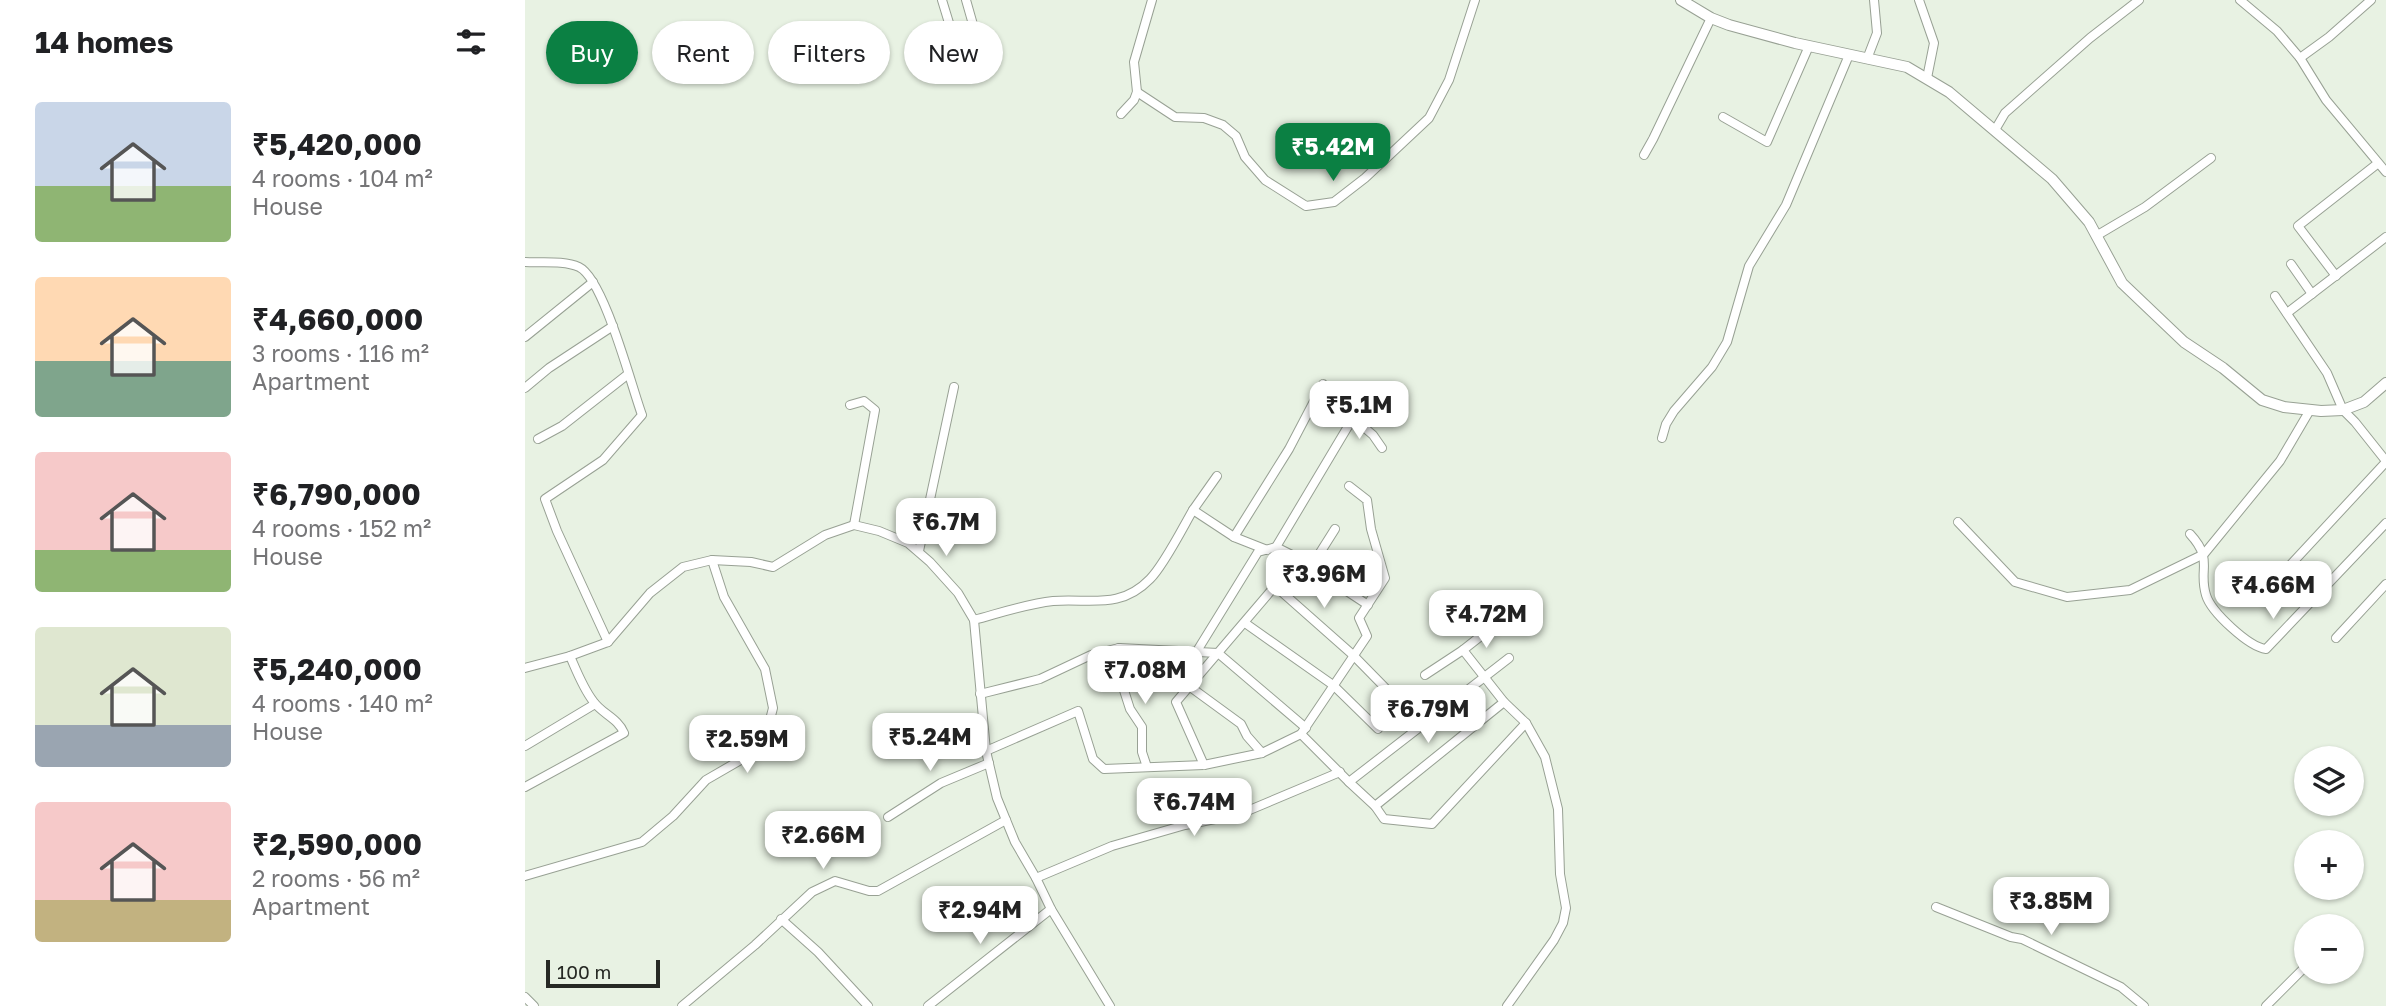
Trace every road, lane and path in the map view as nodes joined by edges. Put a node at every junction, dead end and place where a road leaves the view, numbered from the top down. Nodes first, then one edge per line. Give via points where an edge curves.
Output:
1 (942, 0) edge
2 (966, 0) edge
3 (1152, 0) edge
4 (1475, 0) edge
5 (1681, 0) edge
6 (1874, 0) edge
7 (1919, 0) edge
8 (2139, 0) edge
9 (2240, 0) edge
10 (2371, 0) edge
11 (1711, 18) junction
12 (949, 21) edge
13 (972, 21) edge
14 (1809, 46) junction
15 (1849, 55) junction
16 (2300, 58) junction
17 (1867, 59) junction
18 (1927, 78) junction
19 (1137, 92) junction
20 (1121, 114) dead end
21 (1723, 117) dead end
22 (1995, 130) junction
23 (1644, 155) dead end
24 (2211, 158) dead end
25 (2377, 164) junction
26 (2386, 172) edge
27 (2096, 236) junction
28 (2386, 237) edge
29 (525, 262) edge
30 (2291, 264) dead end
31 (2336, 276) junction
32 (593, 282) junction
33 (2312, 294) junction
34 (2275, 296) dead end
35 (2287, 313) junction
36 (613, 326) junction
37 (525, 337) edge
38 (627, 375) junction
39 (2386, 383) edge
40 (954, 387) dead end
41 (525, 388) edge
42 (851, 404) dead end
43 (2310, 410) junction
44 (2343, 410) junction
45 (1353, 418) junction
46 (538, 439) dead end
47 (1663, 439) dead end
48 (1382, 448) dead end
49 (2386, 461) edge
50 (1217, 476) dead end
51 (1349, 486) dead end
52 (1193, 510) junction
53 (1958, 523) dead end
54 (2386, 523) edge
55 (854, 525) junction
56 (1335, 528) dead end
57 (2190, 534) dead end
58 (1234, 537) junction
59 (1276, 547) junction
60 (1267, 550) junction
61 (919, 551) junction
62 (2204, 554) junction
63 (1292, 555) junction
64 (712, 560) junction
65 (1311, 568) junction
66 (2280, 576) dead end
67 (2386, 584) edge
68 (1275, 586) junction
69 (1368, 605) junction
70 (974, 620) junction
71 (1245, 623) junction
72 (1491, 628) dead end
73 (2336, 638) dead end
74 (608, 642) junction
75 (1119, 648) junction
76 (1463, 650) junction
77 (1197, 651) junction
78 (1218, 653) junction
79 (1353, 655) junction
80 (570, 656) junction
81 (1509, 658) dead end
82 (525, 668) edge
83 (1425, 675) dead end
84 (1485, 677) junction
85 (1333, 685) junction
86 (1189, 686) junction
87 (980, 694) junction
88 (1504, 702) junction
89 (595, 704) junction
90 (1403, 706) dead end
91 (1526, 723) junction
92 (1378, 729) dead end
93 (1303, 731) junction
94 (525, 746) edge
95 (986, 751) junction
96 (1262, 753) junction
97 (989, 763) junction
98 (1204, 765) junction
99 (1147, 767) junction
100 (1340, 772) junction
101 (1349, 782) junction
102 (525, 787) edge
103 (1375, 806) junction
104 (888, 817) dead end
105 (1006, 820) junction
106 (525, 876) edge
107 (1036, 878) junction
108 (1936, 907) dead end
109 (1051, 909) junction
110 (781, 919) junction
111 (2294, 978) edge
112 (525, 997) edge
113 (534, 1006) edge
114 (682, 1006) edge
115 (868, 1006) edge
116 (928, 1006) edge
117 (1110, 1006) edge
118 (1507, 1006) edge
119 (2144, 1006) edge
120 (2266, 1006) edge

1 - 12 street
2 - 13 street
3 - 19 street via 1134,62
4 - 19 street via 1449,80 1429,118 1334,202 1306,206 1265,180 1245,157 1236,136 1223,125 1204,118 1175,117
5 - 11 main road
6 - 17 street via 1877,33
7 - 18 street via 1934,43
8 - 22 street via 2005,113
9 - 16 street
10 - 16 street
11 - 14 main road
11 - 23 street
14 - 15 main road
14 - 21 street via 1767,142
15 - 17 main road
15 - 47 street via 1786,205 1749,266 1727,342 1674,411
16 - 25 street via 2326,100
17 - 18 main road via 1907,67
18 - 22 main road
19 - 20 street
22 - 27 main road via 2052,180
24 - 27 street via 2145,207
25 - 26 street
25 - 31 street via 2298,226
27 - 43 main road via 2122,284 2185,342 2262,400
28 - 31 street
29 - 32 street via 571,264 581,267
30 - 33 street
31 - 33 street
32 - 36 street
32 - 37 street
33 - 35 street
34 - 35 street
35 - 44 street via 2327,373
36 - 38 street
36 - 41 street
38 - 46 street
38 - 74 street via 642,415 603,460 545,499
39 - 44 main road via 2364,402
40 - 61 street
42 - 55 street via 864,401 875,410
43 - 44 main road
43 - 62 street via 2280,461
44 - 49 street
45 - 48 street
45 - 58 street via 1323,384 1290,449
45 - 59 street
49 - 66 street
50 - 52 street
51 - 69 street via 1367,500 1385,578
52 - 58 street
52 - 70 street via 1152,578 1139,589 1096,603 1052,601
53 - 62 street via 2015,582 2067,597 2130,590
54 - 62 street via 2266,649 2247,641 2211,608 2205,594
55 - 61 street via 879,531
55 - 64 street via 825,535 773,567
56 - 65 street
57 - 62 street
58 - 60 street
59 - 60 street
59 - 63 street
60 - 77 street via 1258,552
61 - 70 street via 958,593
63 - 65 street
63 - 68 street
64 - 74 street via 683,567 650,593
64 - 106 street via 724,597 765,669 773,708 763,747 706,780 642,842
65 - 69 street
67 - 73 street
68 - 71 street
68 - 79 street
69 - 79 street via 1359,618 1367,636
70 - 87 street
71 - 78 street
71 - 85 street
72 - 76 street
74 - 80 street
75 - 77 street
75 - 87 street via 1091,655 1041,679
75 - 99 street via 1121,681 1142,727
76 - 83 street
76 - 84 street
77 - 78 street
78 - 86 street
78 - 93 street
79 - 85 street
79 - 90 street
80 - 82 street
80 - 89 street
81 - 84 street
84 - 88 street
84 - 101 street
85 - 92 street
85 - 93 street
86 - 96 street via 1241,724
86 - 98 street via 1176,702
87 - 95 street
88 - 91 street
88 - 103 street
89 - 94 street
89 - 102 street via 621,725 624,733
91 - 103 street via 1432,824 1384,819
91 - 118 street via 1545,757 1558,809 1566,908 1554,940
93 - 96 street
93 - 100 street
95 - 97 street
95 - 99 street via 1078,711 1093,759 1104,769
96 - 98 street
97 - 104 street via 941,783
97 - 105 street
98 - 99 street
100 - 101 street
100 - 107 street via 1240,814 1112,846
101 - 103 street
105 - 107 street
105 - 110 street via 878,891 835,881 812,892
107 - 109 street
108 - 119 street via 2022,939 2121,987
109 - 116 street
109 - 117 street
110 - 114 street
110 - 115 street via 818,951
111 - 120 street
112 - 113 street

